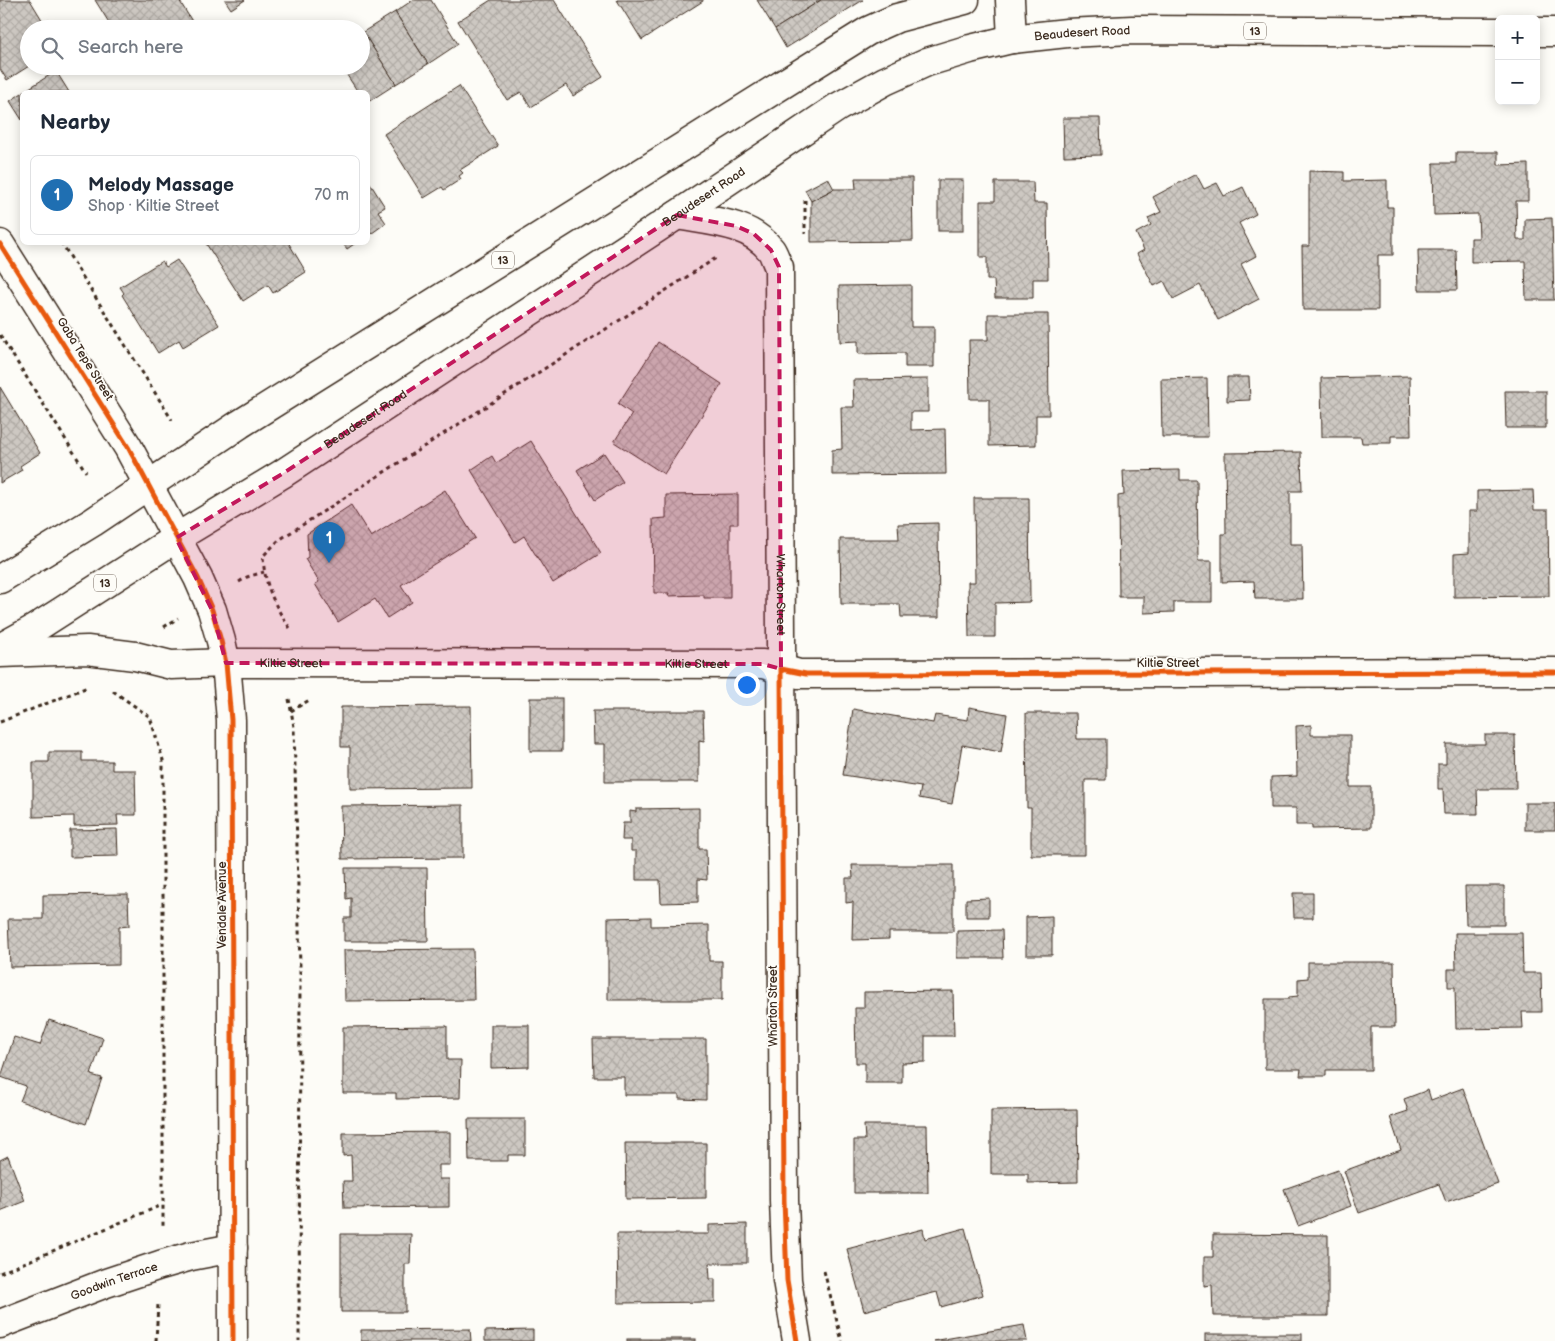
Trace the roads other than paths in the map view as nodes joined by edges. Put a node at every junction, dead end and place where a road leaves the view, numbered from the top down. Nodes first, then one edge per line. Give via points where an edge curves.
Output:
1 (965, 0) edge
2 (1010, 0) edge
3 (1495, 32) edge
4 (1540, 32) edge
5 (1555, 32) edge
6 (1012, 39) junction
7 (677, 214) junction
8 (0, 244) edge
9 (149, 486) junction
10 (176, 538) junction
11 (0, 579) edge
12 (0, 648) edge
13 (0, 652) edge
14 (226, 663) junction
15 (781, 669) junction
16 (1555, 672) edge
17 (233, 1248) junction
18 (0, 1324) edge
19 (233, 1341) edge
20 (797, 1341) edge

1 - 9 main road, 13 via 897,18 868,31 240,424
2 - 6 main road
3 - 6 main road, Beaudesert Road / 13 via 1132,30
4 - 5 main road
6 - 7 main road, Beaudesert Road / 13 via 927,62 885,81 838,107
7 - 10 main road, Beaudesert Road / 13 via 282,474
7 - 15 main road, Wharton Street via 736,226 754,234 771,250 779,267
8 - 9 main road, Gaba Tepe Street via 128,447
9 - 10 main road, Vendale Avenue
9 - 11 main road, 13
10 - 12 main road, Beaudesert Road / 13
10 - 14 main road, Vendale Avenue via 212,610
13 - 14 main road, Kiltie Street via 87,650 171,665
14 - 15 main road, Kiltie Street via 763,664
14 - 17 main road, Vendale Avenue via 231,730
15 - 16 main road, Kiltie Street via 806,674
15 - 20 main road, Wharton Street via 784,1200 787,1280
17 - 18 main road, Goodwin Terrace via 160,1265
17 - 19 main road, Vendale Avenue

